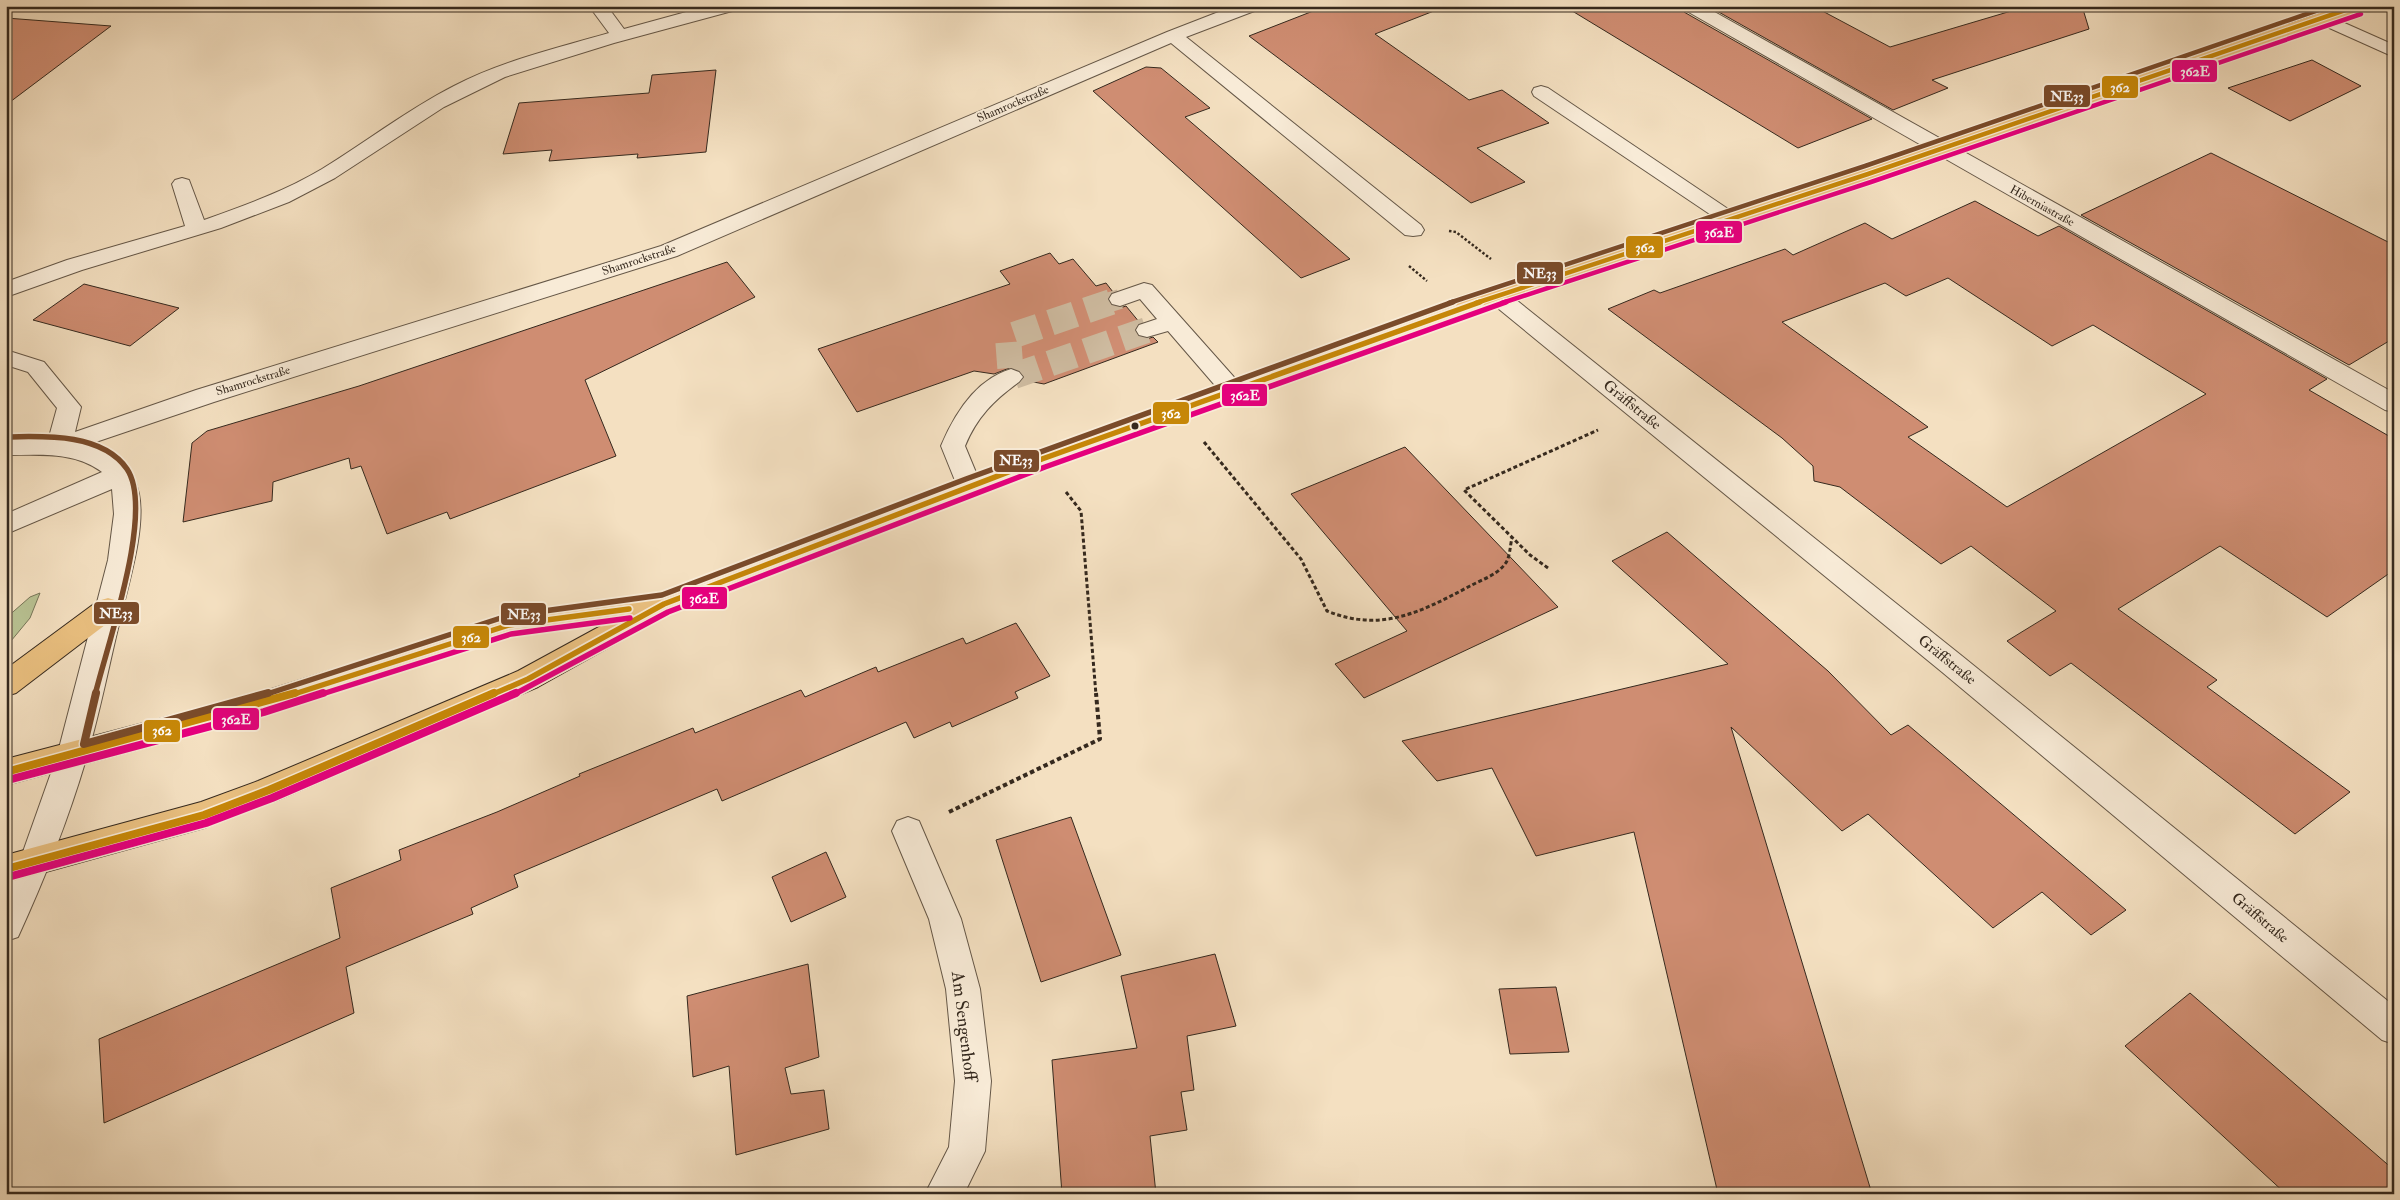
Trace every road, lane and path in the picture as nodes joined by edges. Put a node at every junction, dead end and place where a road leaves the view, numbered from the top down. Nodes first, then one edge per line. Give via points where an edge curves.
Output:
1 (598, 6) edge
2 (730, 6) edge
3 (1251, 6) edge
4 (1691, 6) edge
5 (2358, 6) edge
6 (2322, 18) junction
7 (620, 35) junction
8 (1173, 36) junction
9 (2394, 52) edge
10 (1541, 92) dead end
11 (1942, 148) junction
12 (182, 184) dead end
13 (1730, 219) junction
14 (197, 229) junction
15 (1413, 230) dead end
16 (6, 290) edge
17 (1497, 296) junction
18 (1120, 299) tunnel mouth
19 (1172, 322) junction
20 (1147, 330) tunnel mouth
21 (6, 357) edge
22 (1011, 377) dead end
23 (1233, 392) junction
24 (2394, 404) edge
25 (1178, 411) junction
26 (1640, 412) junction
27 (6, 446) edge
28 (59, 446) junction
29 (1042, 460) junction
30 (120, 475) junction
31 (969, 487) junction
32 (6, 525) edge
33 (1512, 538) junction
34 (1548, 568) dead end
35 (664, 604) junction
36 (108, 608) junction
37 (6, 685) edge
38 (72, 756) junction
39 (6, 772) edge
40 (908, 831) joint
41 (21, 866) edge
42 (6, 926) edge
43 (2394, 1028) edge
44 (944, 1194) edge

1 - 7 street
2 - 7 street
3 - 8 street, Shamrockstraße
4 - 11 street, Hiberniastraße
5 - 6 main road
6 - 9 street
6 - 11 main road
7 - 14 street via 521,65 461,89 418,113 310,184 257,208
8 - 15 street
8 - 28 street, Shamrockstraße via 670,251 205,396
10 - 13 street
11 - 13 main road
11 - 24 street, Hiberniastraße
12 - 14 street
13 - 17 main road
14 - 16 street via 70,265
17 - 23 main road
17 - 26 street, Gräffstraße
18 - 19 street via 1144,290
19 - 20 street
19 - 23 street
21 - 28 street via 36,367 69,408
22 - 31 street via 986,393 971,410 953,446
23 - 25 main road
25 - 29 main road
25 - 33 path via 1300,559 1328,611 1355,621 1402,618 1499,571 1507,562
26 - 33 path via 1464,490
26 - 43 street, Gräffstraße
27 - 28 street, Shamrockstraße
28 - 30 street via 94,456
29 - 31 main road
29 - 40 path via 1081,511 1100,740
30 - 32 street
30 - 36 street via 126,494 127,514 121,560
31 - 35 main road
33 - 34 path
35 - 38 main road via 509,625 262,704
35 - 41 main road via 528,680 269,790 204,815
36 - 37 main road
36 - 38 street
38 - 39 main road
38 - 41 street
40 - 44 street, Am Sengenhoff via 945,919 963,989 973,1082 967,1151
41 - 42 street

